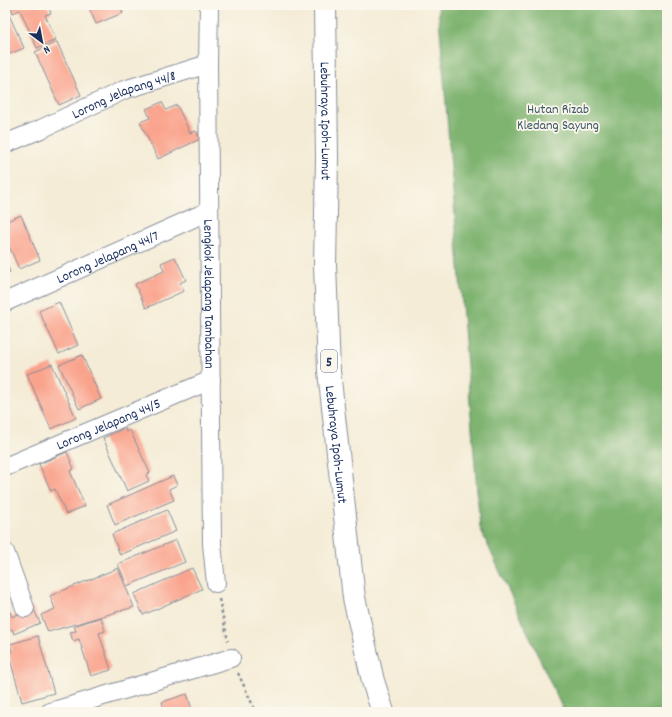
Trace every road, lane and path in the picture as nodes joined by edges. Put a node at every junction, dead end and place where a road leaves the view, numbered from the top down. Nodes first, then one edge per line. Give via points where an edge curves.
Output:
1 (209, 5) edge
2 (325, 5) edge
3 (208, 64) junction
4 (5, 144) edge
5 (209, 211) junction
6 (5, 302) edge
7 (211, 380) junction
8 (5, 467) edge
9 (5, 552) edge
10 (216, 582) dead end
11 (25, 608) dead end
12 (231, 658) dead end
13 (50, 712) edge
14 (382, 712) edge

1 - 3 street, Lengkok Jelapang Tambahan
2 - 14 highway, Lebuhraya Ipoh-Lumut / 5 via 325,265 329,371 354,598
3 - 4 street, Lorong Jelapang 44/8 via 124,90
3 - 5 street, Lengkok Jelapang Tambahan
5 - 6 street, Lorong Jelapang 44/7
5 - 7 street, Lengkok Jelapang Tambahan
7 - 8 street, Lorong Jelapang 44/5
7 - 10 street, Lengkok Jelapang Tambahan via 212,544
9 - 11 street
12 - 13 street

